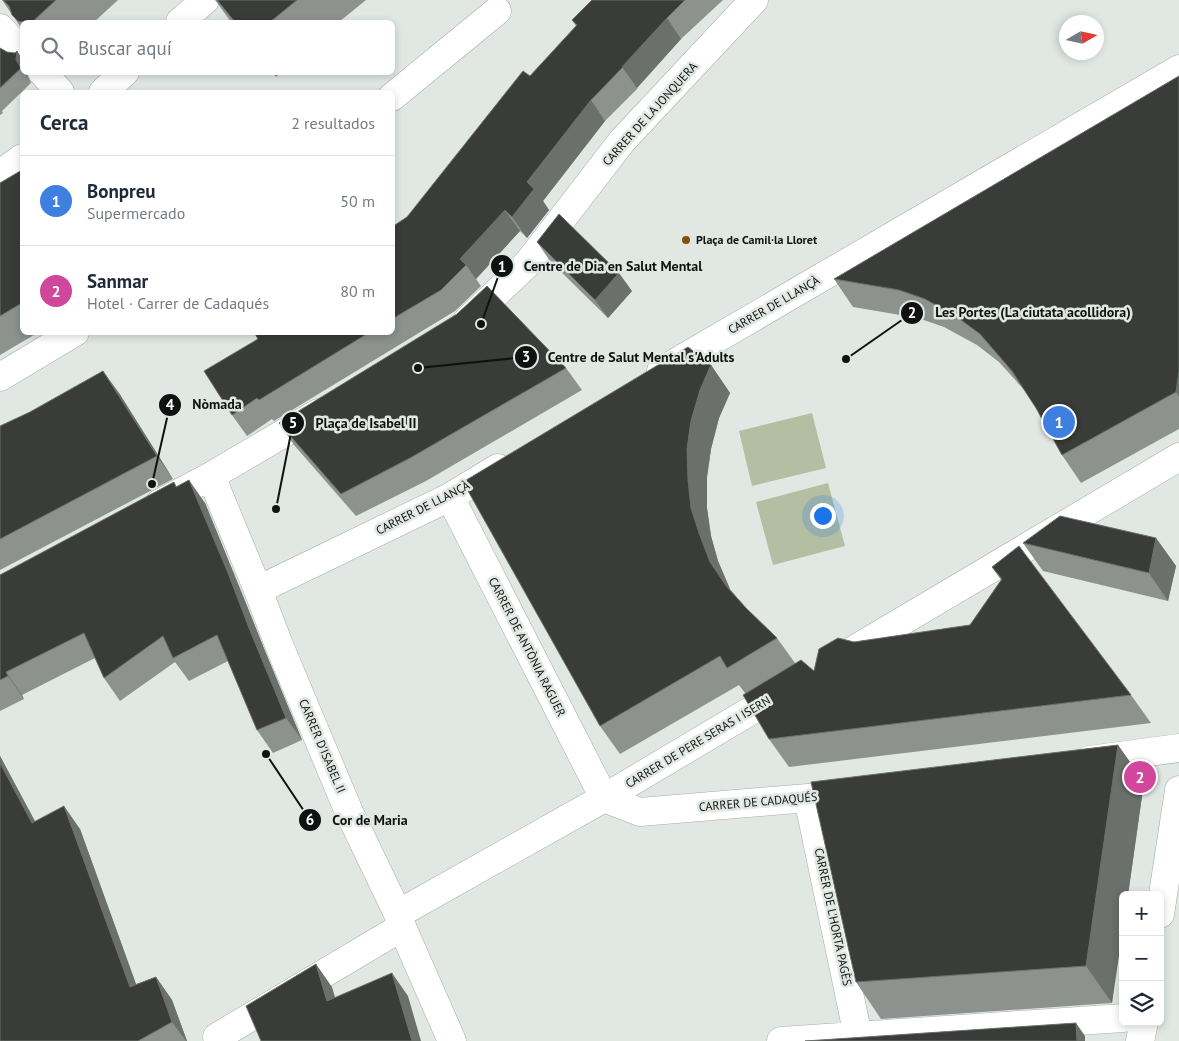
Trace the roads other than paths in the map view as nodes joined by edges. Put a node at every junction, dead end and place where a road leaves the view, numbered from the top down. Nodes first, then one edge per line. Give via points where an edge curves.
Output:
1 (205, 0) edge
2 (754, 0) edge
3 (497, 11) dead end
4 (182, 20) edge
5 (0, 28) edge
6 (20, 50) edge
7 (1179, 69) edge
8 (45, 75) edge
9 (122, 75) edge
10 (58, 90) edge
11 (105, 90) edge
12 (395, 95) edge
13 (20, 159) edge
14 (0, 174) edge
15 (449, 333) edge
16 (70, 335) edge
17 (0, 377) edge
18 (643, 382) edge
19 (336, 402) edge
20 (517, 457) edge
21 (1179, 457) edge
22 (210, 476) junction
23 (450, 497) junction
24 (140, 513) edge
25 (258, 590) junction
26 (1179, 748) edge
27 (1062, 764) edge
28 (876, 789) edge
29 (1179, 790) edge
30 (604, 798) junction
31 (808, 798) junction
32 (1164, 891) edge
33 (400, 921) junction
34 (1119, 1018) edge
35 (1143, 1026) edge
36 (858, 1036) junction
37 (218, 1041) edge
38 (452, 1041) edge
39 (781, 1041) edge
40 (1140, 1041) edge

1 - 4 street
2 - 15 street, CARRER DE LA JONQUERA via 622,141 528,263 466,323
3 - 12 street
5 - 6 street
7 - 18 street, CARRER DE LLANÇÀ
8 - 10 street
9 - 11 street
13 - 14 street
16 - 17 street
19 - 22 street
20 - 23 street, CARRER DE LLANÇÀ
21 - 30 street, CARRER DE PERE SERAS I ISERN
22 - 24 street
22 - 25 street, CARRER D'ISABEL II
23 - 25 street, CARRER DE LLANÇÀ
23 - 30 street, CARRER DE ANTÒNIA RAGUER
25 - 33 street, CARRER D'ISABEL II via 349,812
26 - 27 street
28 - 31 street, CARRER DE CADAQUÉS
29 - 32 street
30 - 31 street, CARRER DE CADAQUÉS via 640,812
30 - 33 street
31 - 36 street, CARRER DE L'HORTA PAGÈS
33 - 37 street via 217,1037
33 - 38 street, CARRER D'ISABEL II
34 - 36 street
35 - 40 street
36 - 39 street

